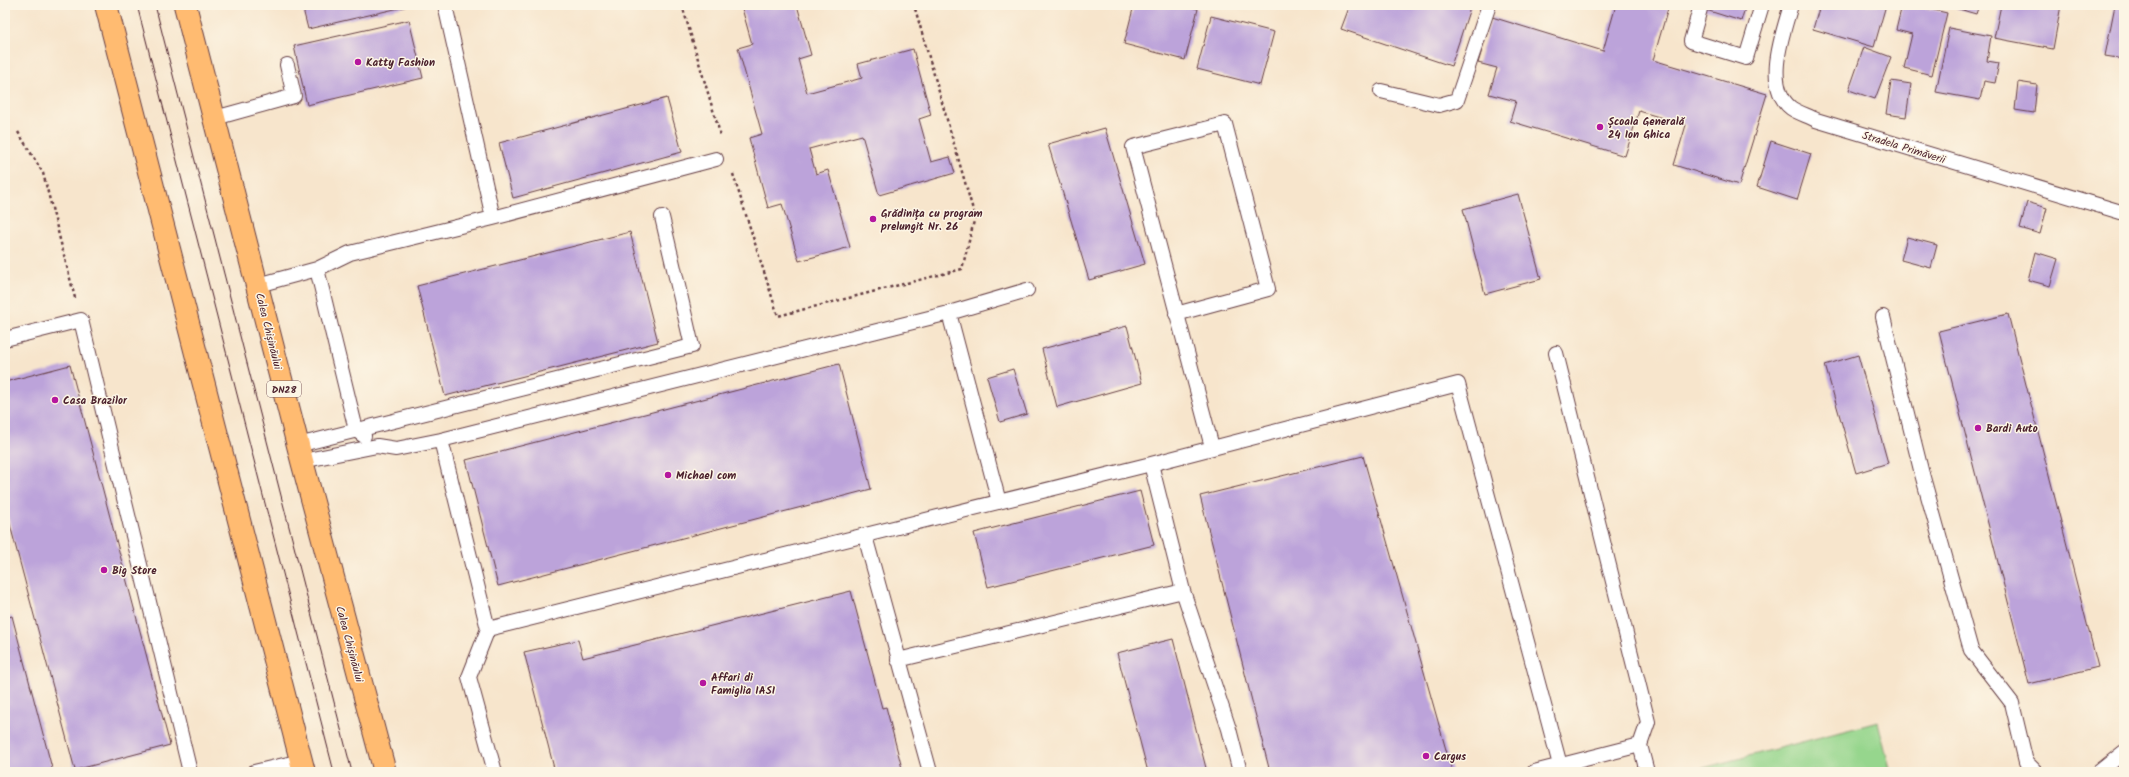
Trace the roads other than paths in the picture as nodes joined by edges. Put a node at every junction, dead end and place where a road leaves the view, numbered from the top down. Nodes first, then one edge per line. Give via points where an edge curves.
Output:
1 (106, 5) edge
2 (185, 5) edge
3 (445, 5) edge
4 (1489, 5) edge
5 (1762, 5) edge
6 (1791, 5) edge
7 (1700, 9) dead end
8 (287, 65) dead end
9 (1380, 91) dead end
10 (215, 118) junction
11 (716, 159) dead end
12 (2124, 213) edge
13 (662, 217) dead end
14 (493, 218) junction
15 (317, 269) junction
16 (258, 284) junction
17 (1027, 290) dead end
18 (949, 313) junction
19 (1176, 314) junction
20 (1883, 317) dead end
21 (5, 339) edge
22 (1556, 353) dead end
23 (356, 430) junction
24 (441, 440) junction
25 (377, 446) junction
26 (1212, 447) junction
27 (300, 453) junction
28 (1150, 464) junction
29 (999, 502) junction
30 (865, 536) junction
31 (1183, 590) junction
32 (488, 630) junction
33 (898, 660) junction
34 (1640, 744) junction
35 (2124, 752) edge
36 (1560, 765) junction
37 (302, 766) edge
38 (190, 772) edge
39 (254, 772) edge
40 (385, 772) edge
41 (495, 772) edge
42 (930, 772) edge
43 (1240, 772) edge
44 (1534, 772) edge
45 (1647, 772) edge
46 (2036, 772) edge
47 (2099, 772) edge

1 - 37 main road
2 - 10 main road, Calea Chișinăului / DN28
3 - 14 lane
4 - 9 lane via 1457,100 1439,105
5 - 7 lane via 1746,58 1691,41
6 - 12 lane, Stradela Primăverii via 1779,50 1776,82 1782,97 1791,108 1816,120
8 - 10 lane via 294,96
10 - 16 main road, Calea Chișinăului / DN28
11 - 14 lane
13 - 23 lane via 692,346
14 - 15 lane via 350,253
15 - 16 lane
15 - 23 lane
16 - 27 main road, Calea Chișinăului / DN28
17 - 18 lane
18 - 24 lane
18 - 29 lane
19 - 19 lane via 1133,147 1225,124 1268,289
19 - 26 lane
20 - 46 lane via 1922,474 1971,650 2012,703 2026,762
21 - 38 lane via 81,320
22 - 34 lane via 1648,722
23 - 25 lane
23 - 27 lane
24 - 25 lane via 396,449
24 - 32 lane
25 - 27 lane
26 - 28 lane
26 - 36 lane via 1458,384
27 - 40 main road, Calea Chișinăului / DN28
28 - 29 lane
28 - 31 lane
29 - 30 lane
30 - 32 lane
30 - 33 lane
31 - 33 lane
31 - 43 lane
32 - 41 lane via 469,676
33 - 42 lane
34 - 36 lane
34 - 45 lane
35 - 47 lane
36 - 44 lane
37 - 39 lane

